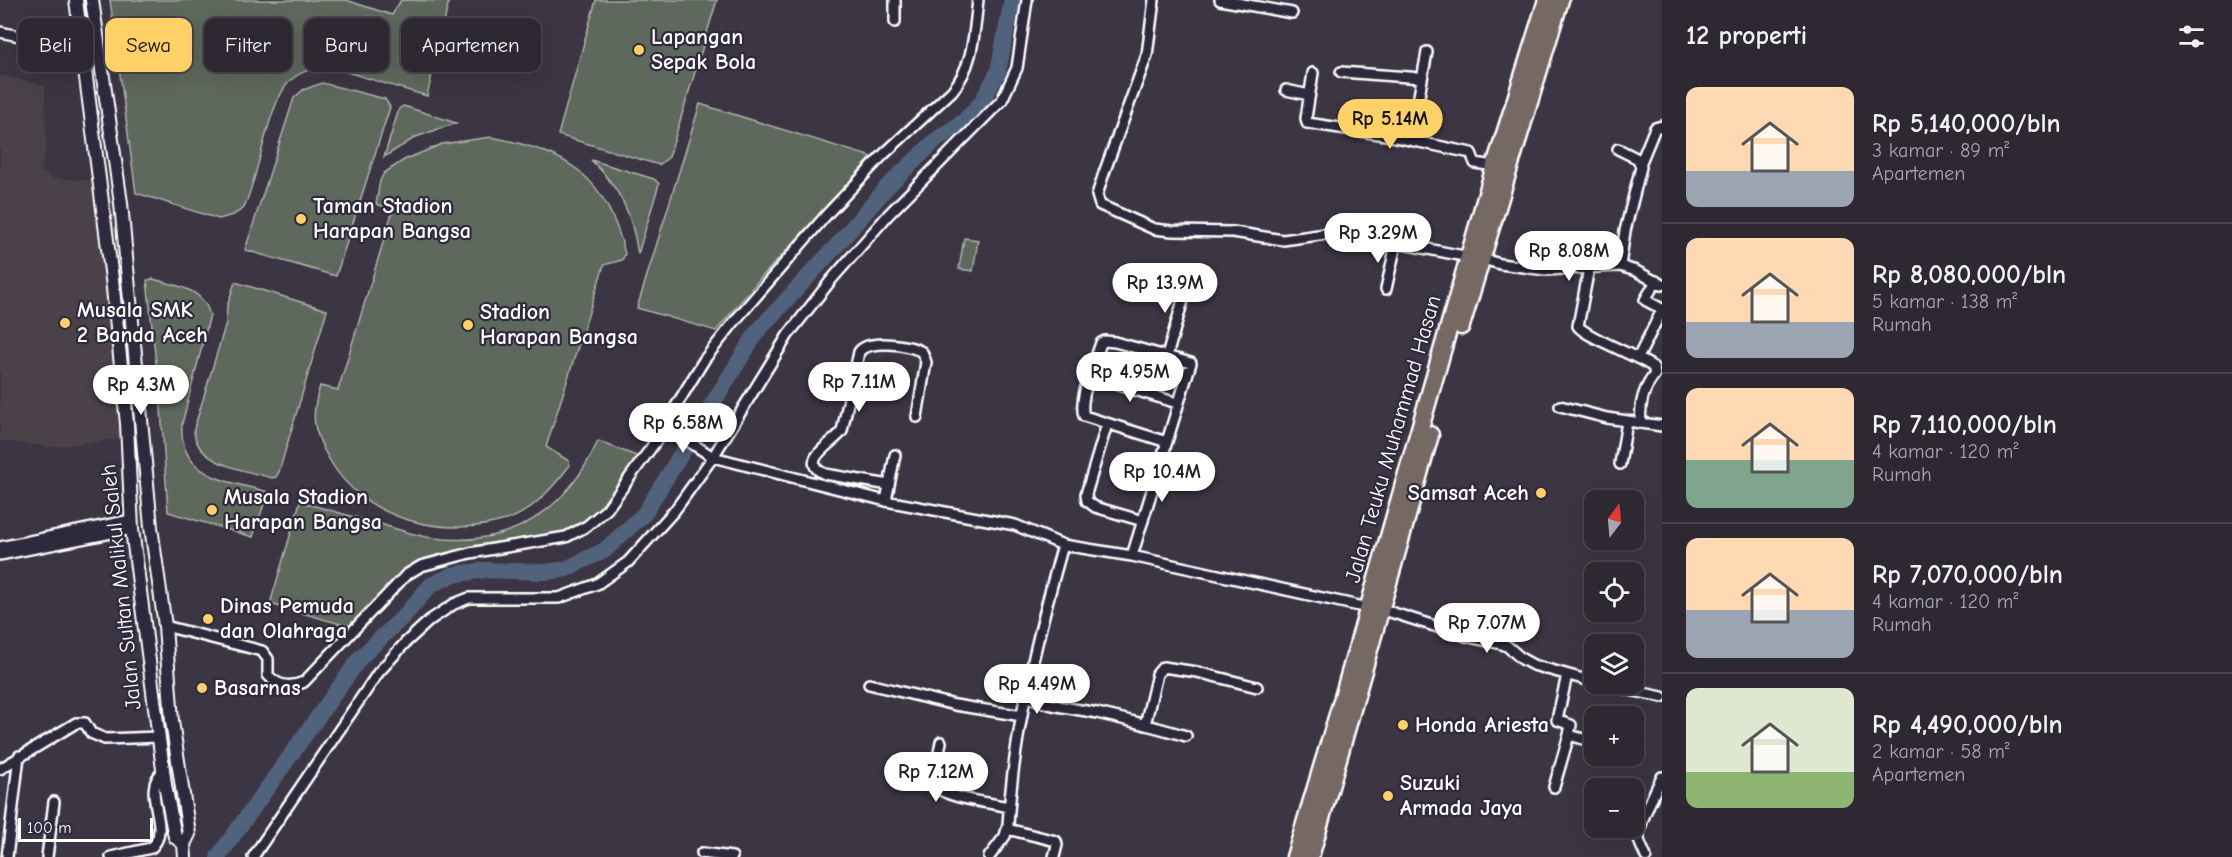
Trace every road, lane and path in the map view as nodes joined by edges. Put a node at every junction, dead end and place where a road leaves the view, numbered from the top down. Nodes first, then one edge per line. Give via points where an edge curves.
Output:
1 (76, 0) edge
2 (92, 0) edge
3 (895, 0) edge
4 (978, 0) edge
5 (1027, 0) edge
6 (1154, 0) edge
7 (1220, 0) edge
8 (1547, 0) edge
9 (1560, 0) edge
10 (1292, 13) dead end
11 (78, 18) edge
12 (895, 22) dead end
13 (0, 32) edge
14 (18, 36) edge
15 (1427, 52) dead end
16 (86, 72) edge
17 (1341, 72) dead end
18 (1313, 73) dead end
19 (1422, 78) junction
20 (1286, 90) dead end
21 (1309, 95) junction
22 (110, 120) junction
23 (93, 121) junction
24 (1662, 126) edge
25 (1411, 140) junction
26 (1618, 149) dead end
27 (1641, 162) junction
28 (1496, 166) junction
29 (1396, 244) junction
30 (1476, 258) junction
31 (1620, 266) junction
32 (1589, 268) junction
33 (1189, 279) dead end
34 (1659, 283) edge
35 (1386, 289) dead end
36 (1662, 310) edge
37 (1167, 356) junction
38 (1638, 358) junction
39 (1090, 376) junction
40 (1178, 404) junction
41 (1560, 406) dead end
42 (917, 417) dead end
43 (142, 421) junction
44 (1627, 422) junction
45 (1641, 423) junction
46 (127, 424) junction
47 (1107, 424) junction
48 (1662, 426) edge
49 (666, 427) junction
50 (1167, 442) junction
51 (709, 454) junction
52 (895, 454) dead end
53 (1620, 464) dead end
54 (889, 485) junction
55 (886, 501) junction
56 (1143, 521) junction
57 (131, 525) junction
58 (1063, 545) junction
59 (0, 547) edge
60 (0, 555) edge
61 (1132, 555) junction
62 (161, 596) junction
63 (142, 599) junction
64 (1374, 609) junction
65 (165, 626) junction
66 (1361, 657) junction
67 (1567, 675) junction
68 (1584, 679) edge
69 (869, 684) dead end
70 (1257, 687) dead end
71 (1644, 693) edge
72 (1025, 695) junction
73 (1662, 697) edge
74 (1022, 716) junction
75 (1145, 725) junction
76 (1569, 735) junction
77 (1186, 736) dead end
78 (159, 737) junction
79 (1584, 739) edge
80 (941, 742) dead end
81 (19, 756) junction
82 (0, 768) edge
83 (164, 771) junction
84 (1662, 777) edge
85 (1554, 787) dead end
86 (54, 802) dead end
87 (1009, 807) junction
88 (1007, 829) junction
89 (185, 850) edge
90 (702, 853) dead end
91 (7, 857) edge
92 (46, 857) edge
93 (111, 857) edge
94 (253, 857) edge
95 (732, 857) edge
96 (989, 857) edge
97 (1054, 857) edge
98 (1295, 857) edge
99 (1310, 857) edge
100 (1646, 857) edge

1 - 11 main road, Jalan Sultan Malikul Saleh
2 - 22 main road, Jalan Sultan Malikul Saleh
3 - 12 street
4 - 49 street via 969,59 960,82 828,213 739,316 704,360
5 - 51 street via 1017,68 1002,100 889,214 825,288 788,334
6 - 29 street via 1147,55 1104,172 1097,195 1100,205 1154,229 1233,232 1283,240 1350,234
7 - 10 street
8 - 28 highway, Jalan Teuku Muhammad Hasan
9 - 30 highway, Jalan Teuku Muhammad Hasan
13 - 14 street
15 - 19 street
16 - 23 main road, Jalan Sultan Malikul Saleh
17 - 19 street
18 - 21 street
19 - 25 street
20 - 21 street
21 - 25 street via 1307,123
22 - 23 main road
22 - 43 main road, Jalan Sultan Malikul Saleh
23 - 46 main road, Jalan Sultan Malikul Saleh
24 - 27 street via 1655,128
25 - 28 street via 1470,152 1475,163
26 - 27 street
27 - 31 street
28 - 30 highway, Jalan Teuku Muhammad Hasan
29 - 30 street
29 - 35 street
30 - 32 street via 1546,270
30 - 64 highway, Jalan Teuku Muhammad Hasan
31 - 32 street
31 - 34 street
32 - 38 street via 1578,326
33 - 37 street
34 - 36 street via 1645,300
36 - 38 street
37 - 39 street via 1105,341
37 - 40 street via 1191,363
38 - 45 street via 1655,372 1640,404
39 - 40 street
39 - 47 street via 1083,412 1087,418
40 - 50 street
41 - 44 street
42 - 54 street via 926,362 922,352 910,347 873,344 862,348 842,431 819,451 815,465 825,474
43 - 46 main road
43 - 62 main road, Jalan Sultan Malikul Saleh
44 - 45 street
44 - 53 street
45 - 48 street
46 - 57 main road, Jalan Sultan Malikul Saleh
47 - 50 street
47 - 56 street via 1087,501
49 - 51 street
49 - 65 street via 607,510 587,526 566,537 470,553 421,566 406,575 304,682 294,686 273,681 262,651
50 - 56 street
51 - 55 street
51 - 94 street via 675,510 628,562 597,584 559,598 469,598 430,620 378,673
52 - 54 street
54 - 55 street
55 - 58 street via 1015,525
56 - 61 street
57 - 59 street
57 - 60 street
57 - 63 main road, Jalan Sultan Malikul Saleh
58 - 61 street
58 - 72 street
61 - 64 street
62 - 63 main road
62 - 65 main road, Jalan Sultan Malikul Saleh
63 - 78 main road, Jalan Sultan Malikul Saleh
64 - 66 highway, Jalan Teuku Muhammad Hasan
64 - 67 street via 1502,644 1533,665
65 - 89 main road, Jalan Sultan Malikul Saleh via 172,721 189,834
66 - 98 highway, Jalan Teuku Muhammad Hasan
66 - 99 highway, Jalan Teuku Muhammad Hasan
67 - 68 street
67 - 76 street via 1557,717 1570,725
69 - 74 street
70 - 75 street via 1162,667
71 - 73 street
72 - 74 street
72 - 75 street
74 - 87 street
75 - 77 street
76 - 79 street
76 - 85 street
78 - 81 street via 105,739 91,733 85,723 76,723
78 - 83 main road, Jalan Sultan Malikul Saleh
80 - 87 street via 933,778 935,788
81 - 82 street
81 - 91 street
83 - 89 main road, Jalan Sultan Malikul Saleh via 175,837
83 - 93 street via 153,786 159,832 156,844
84 - 100 street via 1639,833
86 - 92 street
87 - 88 street
88 - 96 street
88 - 97 street via 1056,841
90 - 95 street

